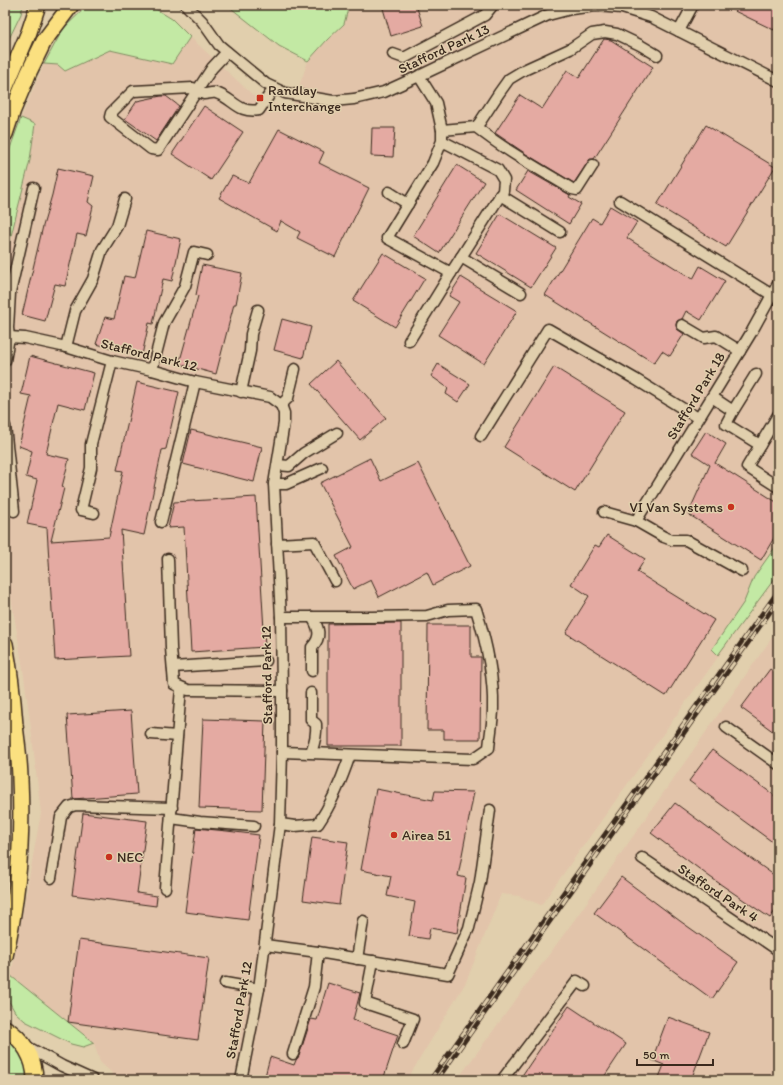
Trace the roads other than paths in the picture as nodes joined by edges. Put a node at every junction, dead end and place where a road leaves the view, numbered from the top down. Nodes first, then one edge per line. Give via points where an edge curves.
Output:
1 (38, 5) edge
2 (71, 5) edge
3 (186, 5) edge
4 (197, 5) edge
5 (493, 5) edge
6 (544, 5) edge
7 (693, 5) edge
8 (548, 15) junction
9 (202, 21) junction
10 (678, 31) junction
11 (227, 52) junction
12 (393, 54) dead end
13 (657, 55) dead end
14 (419, 76) junction
15 (778, 81) edge
16 (5, 88) edge
17 (274, 88) junction
18 (198, 91) junction
19 (476, 127) junction
20 (442, 130) junction
21 (5, 134) edge
22 (442, 141) junction
23 (593, 165) dead end
24 (34, 188) dead end
25 (389, 192) dead end
26 (500, 195) junction
27 (125, 199) dead end
28 (620, 201) dead end
29 (408, 204) junction
30 (560, 232) dead end
31 (207, 255) dead end
32 (461, 257) junction
33 (451, 273) junction
34 (778, 284) edge
35 (521, 293) dead end
36 (772, 295) junction
37 (258, 310) dead end
38 (682, 325) dead end
39 (9, 337) junction
40 (409, 340) dead end
41 (66, 347) junction
42 (740, 351) junction
43 (5, 361) edge
44 (112, 361) junction
45 (295, 369) dead end
46 (152, 370) junction
47 (756, 374) dead end
48 (195, 382) junction
49 (241, 392) junction
50 (712, 397) junction
51 (281, 405) junction
52 (733, 410) junction
53 (778, 415) edge
54 (698, 418) junction
55 (5, 426) edge
56 (337, 433) dead end
57 (481, 436) dead end
58 (760, 445) junction
59 (278, 465) junction
60 (322, 468) dead end
61 (274, 484) junction
62 (778, 486) edge
63 (14, 511) dead end
64 (604, 512) dead end
65 (94, 514) dead end
66 (636, 521) junction
67 (161, 522) dead end
68 (277, 544) junction
69 (168, 560) dead end
70 (742, 571) dead end
71 (335, 582) dead end
72 (281, 617) junction
73 (312, 617) junction
74 (5, 644) edge
75 (266, 661) dead end
76 (172, 667) junction
77 (312, 671) dead end
78 (181, 688) junction
79 (282, 690) junction
80 (311, 693) dead end
81 (726, 727) dead end
82 (151, 734) dead end
83 (177, 736) junction
84 (282, 752) junction
85 (311, 752) junction
86 (350, 755) junction
87 (778, 764) edge
88 (490, 810) dead end
89 (171, 813) junction
90 (280, 824) junction
91 (254, 826) dead end
92 (642, 858) dead end
93 (50, 878) dead end
94 (165, 888) dead end
95 (364, 921) dead end
96 (264, 945) junction
97 (778, 950) edge
98 (318, 952) junction
99 (5, 956) edge
100 (356, 959) junction
101 (373, 961) junction
102 (225, 983) dead end
103 (585, 986) dead end
104 (259, 989) junction
105 (5, 1020) edge
106 (9, 1030) edge
107 (403, 1044) dead end
108 (24, 1045) junction
109 (293, 1054) dead end
110 (35, 1080) edge
111 (93, 1080) edge
112 (241, 1080) edge
113 (502, 1080) edge

1 - 16 highway
2 - 21 highway via 44,42 29,72
3 - 9 street
4 - 9 street
5 - 12 street via 485,15 404,58
6 - 8 street
7 - 10 street
8 - 10 street, Stafford Park 13 via 596,6 622,8 651,17
8 - 14 street, Stafford Park 13
9 - 11 street, Stafford Park 13
10 - 15 street, Stafford Park 13
11 - 17 street, Stafford Park 13
11 - 18 street via 212,68
13 - 19 street via 617,34 592,34 570,49 509,79
14 - 17 street, Stafford Park 13 via 384,92 333,101 285,94
14 - 20 street via 436,103
17 - 18 street via 259,110 255,111 245,110 215,92 203,94
18 - 18 street via 193,88 133,91 110,117 151,149 158,150
19 - 20 street
19 - 23 street via 524,162 572,189 577,190
20 - 22 street
22 - 26 street via 498,170 504,180
22 - 29 street via 433,163
24 - 39 street via 10,293
25 - 29 street
26 - 30 street
26 - 32 street
27 - 41 street via 117,226 102,250 93,279 75,311
28 - 36 street
29 - 33 street via 387,238
31 - 46 street via 194,252 185,286 164,323
32 - 33 street
32 - 35 street
33 - 40 street
34 - 36 street, Stafford Park 18
36 - 42 street, Stafford Park 18
37 - 49 street
38 - 42 street via 704,338 716,336
39 - 41 street, Stafford Park 12
39 - 43 street
41 - 44 street, Stafford Park 12
42 - 50 street, Stafford Park 18
44 - 46 street, Stafford Park 12
44 - 65 street via 91,444 91,468 81,510
45 - 51 street via 288,398
46 - 48 street, Stafford Park 12
47 - 52 street
48 - 49 street, Stafford Park 12
48 - 67 street
49 - 51 street, Stafford Park 12 via 270,398
50 - 52 street
50 - 54 street, Stafford Park 18
51 - 59 street, Stafford Park 12 via 284,423
52 - 58 street via 726,424
53 - 58 street
54 - 57 street via 548,329
54 - 66 street, Stafford Park 18
55 - 63 street
56 - 59 street via 304,453 289,466
58 - 62 street via 747,466
59 - 61 street, Stafford Park 12
60 - 61 street via 286,484
61 - 68 street, Stafford Park 12
64 - 66 street
66 - 70 street via 664,537 686,540
68 - 71 street via 314,542
68 - 72 street, Stafford Park 12
69 - 76 street
72 - 73 street
72 - 79 street, Stafford Park 12
73 - 77 street via 318,631 312,647
73 - 86 street via 427,616 448,610 476,609 482,626 491,672 493,709 489,748 473,759
74 - 99 highway via 10,667 20,780 21,839 18,880
75 - 76 street
76 - 78 street via 174,684
78 - 79 street
78 - 83 street
79 - 84 street, Stafford Park 12
80 - 85 street via 311,720 316,724 317,732
81 - 87 street
82 - 83 street
83 - 89 street
84 - 85 street
84 - 90 street, Stafford Park 12
85 - 86 street
86 - 90 street via 327,811 318,824
88 - 101 street, Stafford Park 12 via 480,882 469,928 448,974
89 - 91 street via 200,822
89 - 93 street via 76,805 69,807 61,817
89 - 94 street
90 - 96 street, Stafford Park 12
92 - 97 street, Stafford Park 4
95 - 100 street
96 - 98 street, Stafford Park 12
96 - 104 street, Stafford Park 12
98 - 100 street, Stafford Park 12
98 - 109 street via 314,987
100 - 101 street, Stafford Park 12
101 - 107 street via 365,1003 413,1019
102 - 104 street
103 - 113 street via 577,981
104 - 112 street, Stafford Park 12
105 - 106 highway
106 - 108 highway
108 - 110 highway via 32,1061
108 - 111 street

